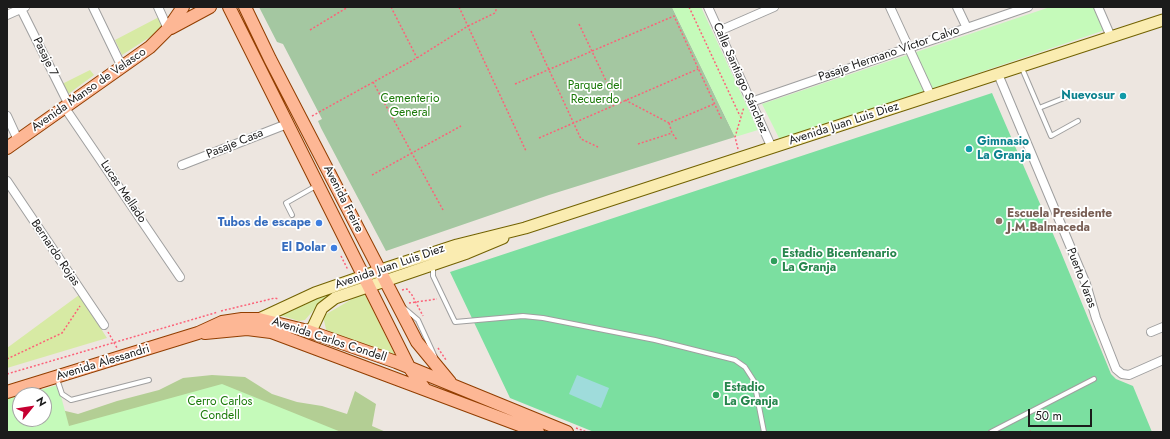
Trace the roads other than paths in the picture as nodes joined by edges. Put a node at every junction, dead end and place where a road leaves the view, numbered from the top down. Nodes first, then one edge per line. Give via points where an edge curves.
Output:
1 (93, 7) edge
2 (158, 7) edge
3 (183, 7) edge
4 (210, 7) edge
5 (229, 7) edge
6 (245, 7) edge
7 (708, 7) edge
8 (774, 7) edge
9 (890, 7) edge
10 (957, 7) edge
11 (1028, 7) edge
12 (1098, 7) edge
13 (23, 8) edge
14 (7, 15) edge
15 (1163, 20) edge
16 (967, 28) junction
17 (168, 29) junction
18 (719, 31) junction
19 (1111, 37) junction
20 (909, 48) junction
21 (1021, 66) junction
22 (122, 67) junction
23 (998, 74) junction
24 (931, 96) junction
25 (1069, 96) dead end
26 (751, 102) junction
27 (67, 106) junction
28 (1039, 108) junction
29 (7, 116) edge
30 (1078, 121) dead end
31 (287, 124) junction
32 (18, 140) junction
33 (7, 148) edge
34 (772, 148) junction
35 (182, 165) dead end
36 (7, 181) edge
37 (318, 184) junction
38 (292, 215) dead end
39 (525, 228) junction
40 (433, 265) junction
41 (382, 275) junction
42 (180, 277) dead end
43 (365, 280) junction
44 (259, 318) junction
45 (104, 325) road end
46 (1163, 327) edge
47 (308, 331) junction
48 (1151, 332) dead end
49 (198, 333) junction
50 (288, 338) junction
51 (1163, 360) edge
52 (409, 367) junction
53 (57, 377) junction
54 (448, 379) junction
55 (149, 380) dead end
56 (1094, 380) dead end
57 (424, 388) junction
58 (7, 392) edge
59 (538, 432) edge
60 (567, 432) edge
61 (764, 432) edge
62 (990, 432) edge

1 - 22 street
2 - 17 street
3 - 17 main road, Avenida Manso de Velasco
4 - 17 main road, Avenida Manso de Velasco
5 - 31 main road, Avenida Freire
6 - 41 main road, Avenida Freire
7 - 18 street, Calle Santiago Sánchez
8 - 18 street
9 - 20 street
10 - 16 street
11 - 16 street, Pasaje Hermano Víctor Calvo
12 - 19 street
13 - 14 street
13 - 27 street, Pasaje 7
15 - 19 main road, Avenida Juan Luis Diez
16 - 20 street, Pasaje Hermano Víctor Calvo
17 - 22 main road, Avenida Manso de Velasco via 150,47
18 - 26 street, Calle Santiago Sánchez
19 - 21 main road, Avenida Juan Luis Diez
20 - 24 street
20 - 26 street, Pasaje Hermano Víctor Calvo
21 - 23 main road, Avenida Juan Luis Diez
21 - 28 lane
22 - 27 main road, Avenida Manso de Velasco
23 - 24 main road, Avenida Juan Luis Diez
23 - 51 street, Puerto Varas via 1086,284 1116,369 1122,374 1129,375
24 - 34 main road, Avenida Juan Luis Diez
25 - 28 lane
26 - 34 street, Calle Santiago Sánchez
27 - 32 main road, Avenida Manso de Velasco
27 - 42 street, Lucas Mellado
28 - 30 lane via 1051,136
29 - 32 street
31 - 35 street, Pasaje Casa
31 - 37 main road, Avenida Freire
32 - 33 main road, Avenida Manso de Velasco
34 - 39 main road, Avenida Juan Luis Diez
36 - 45 street, Bernardo Rojas
37 - 38 lane via 286,204
37 - 43 main road, Avenida Freire
39 - 40 main road, Avenida Juan Luis Diez
39 - 41 main road, Avenida Juan Luis Diez via 456,245
40 - 41 main road, Avenida Juan Luis Diez
40 - 61 lane via 433,276 455,322 523,316 543,318 730,358 744,367 754,381
41 - 43 main road, Avenida Juan Luis Diez
41 - 54 main road, Avenida Freire via 423,351
43 - 44 main road, Avenida Juan Luis Diez via 288,304
43 - 47 main road, Avenida Juan Luis Diez via 322,308
43 - 52 main road, Avenida Freire
44 - 47 main road, Avenida Carlos Condell
44 - 49 main road, Avenida Carlos Condell via 228,321
46 - 48 street
47 - 50 main road
47 - 52 main road, Avenida Carlos Condell
49 - 50 main road, Avenida Carlos Condell via 254,329
49 - 53 main road, Avenida Alessandri
50 - 57 main road, Avenida Carlos Condell
52 - 54 main road, Avenida Carlos Condell
52 - 57 main road, Avenida Freire
53 - 55 lane via 62,394 71,400
53 - 58 main road, Avenida Alessandri
54 - 60 main road, Avenida Carlos Condell
56 - 62 lane
57 - 59 main road, Avenida Carlos Condell

